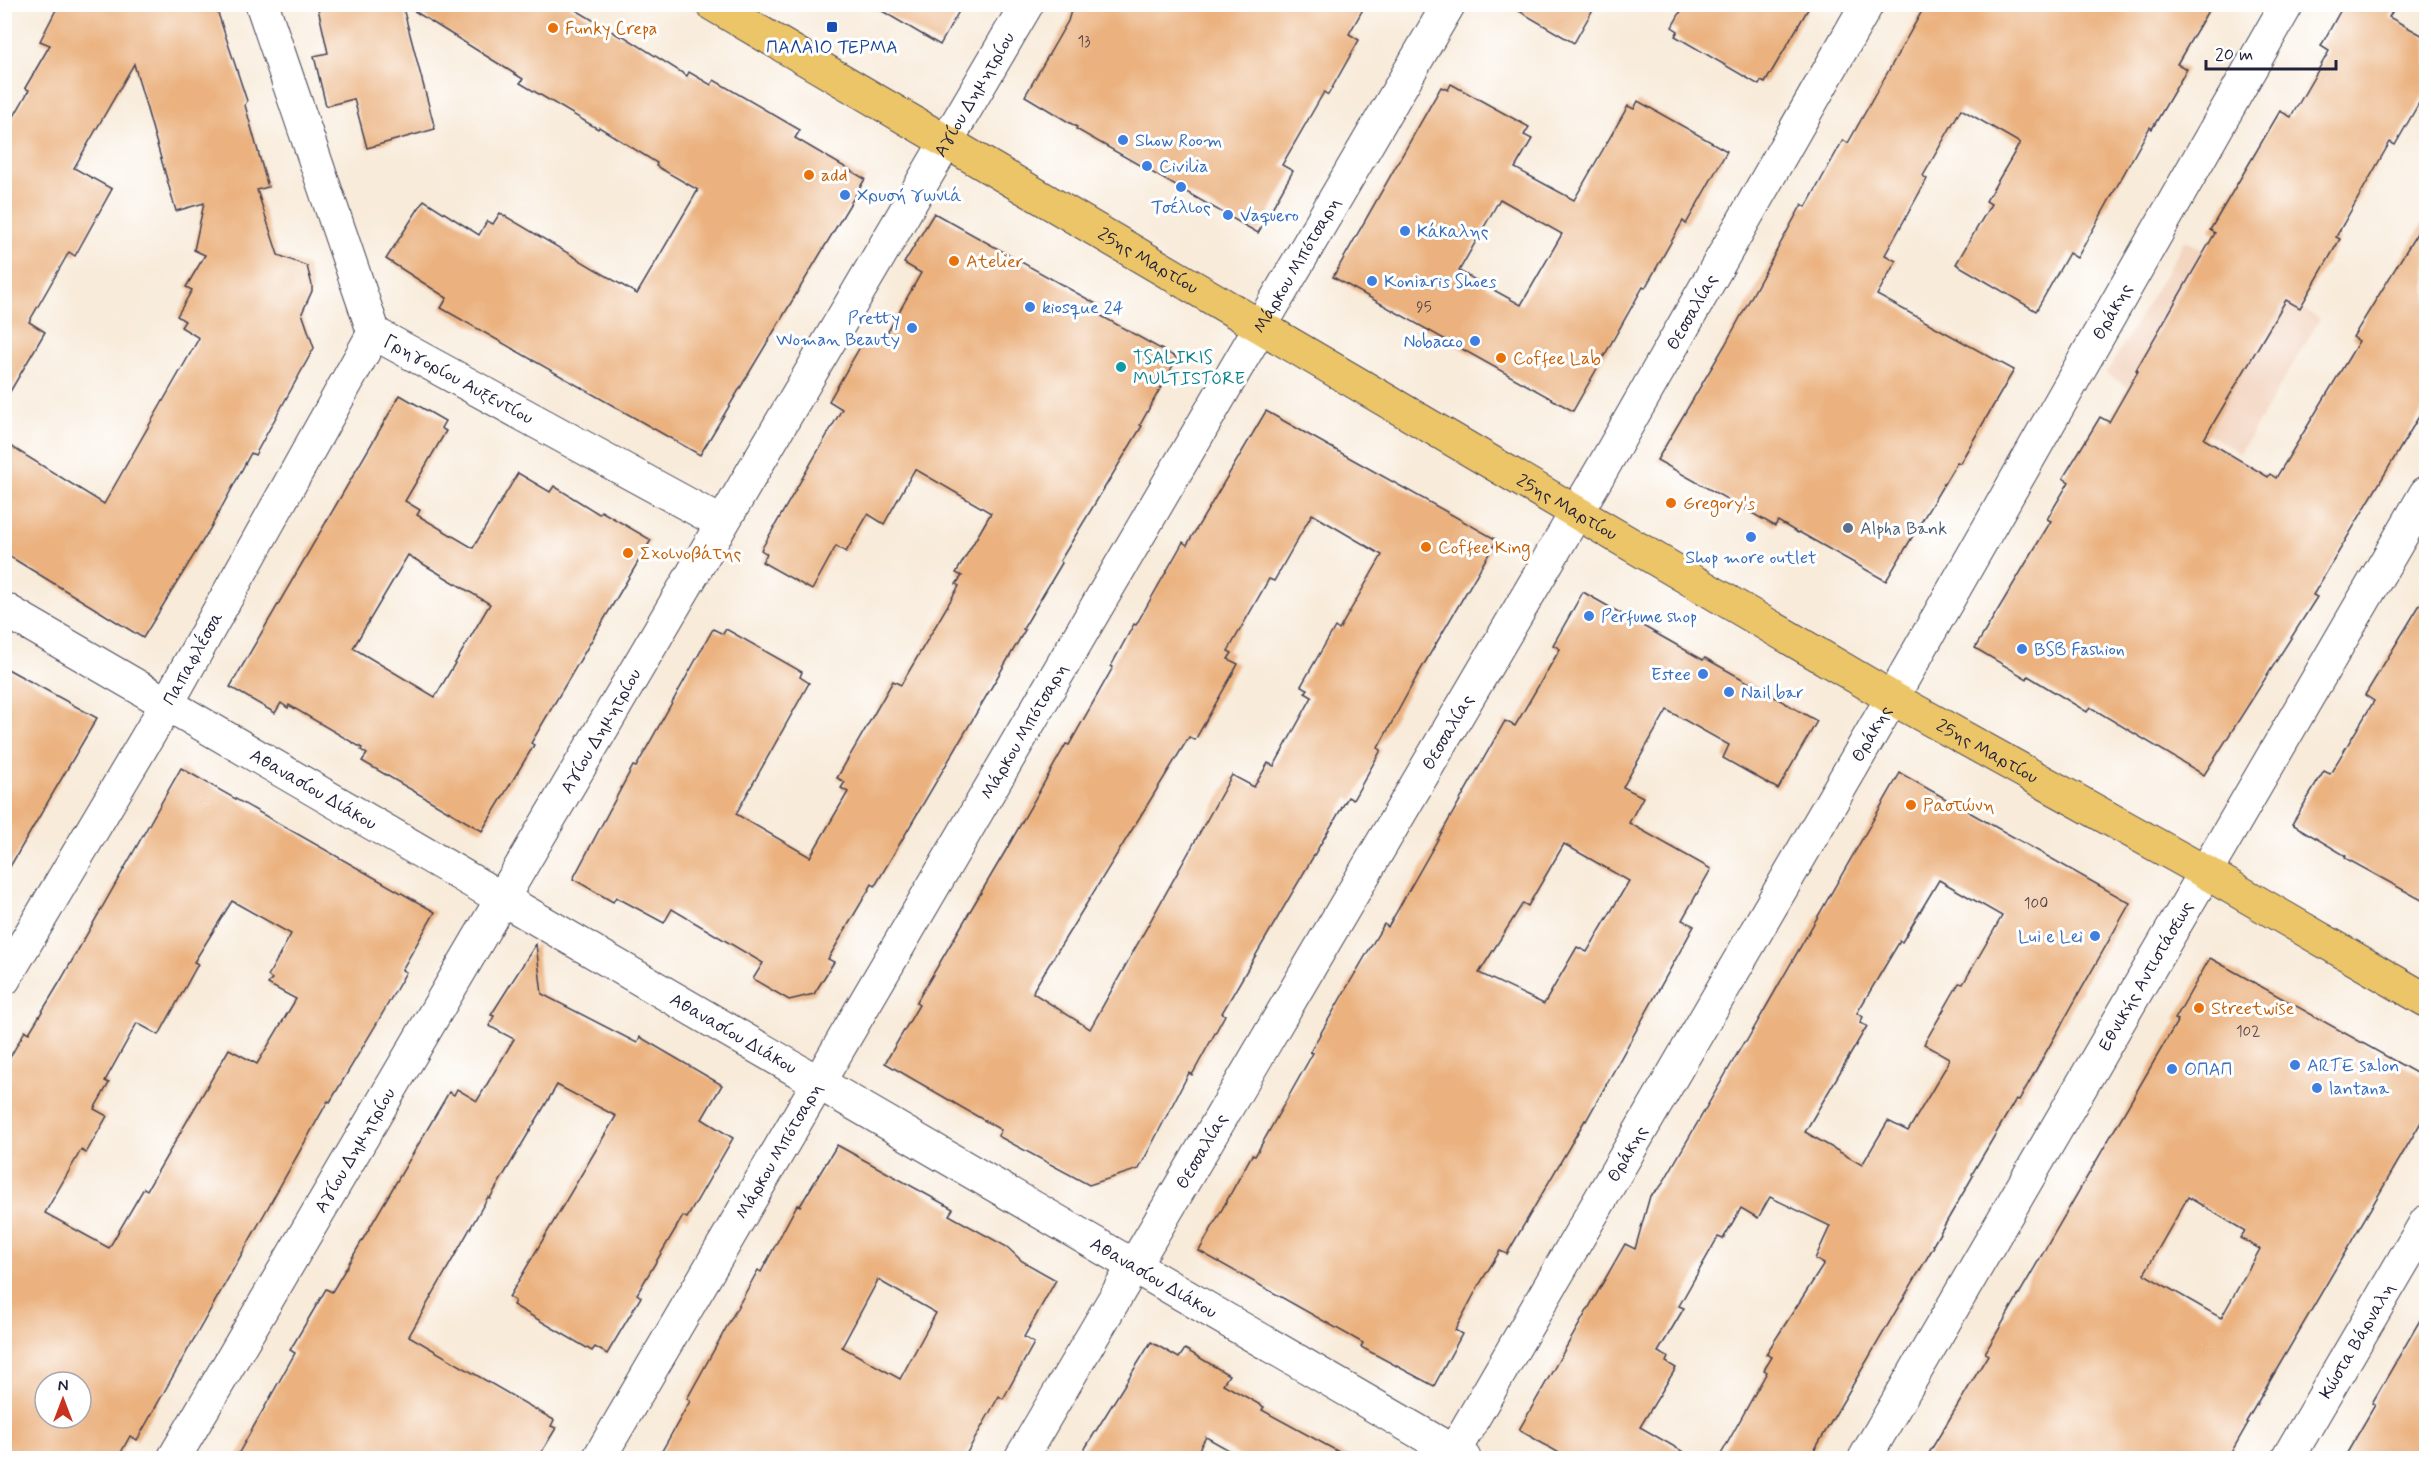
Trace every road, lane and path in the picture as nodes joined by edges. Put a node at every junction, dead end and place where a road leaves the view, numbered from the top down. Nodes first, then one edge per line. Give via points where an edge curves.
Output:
1 (262, 4) edge
2 (712, 4) edge
3 (1027, 4) edge
4 (1449, 4) edge
5 (1867, 4) edge
6 (2287, 4) edge
7 (947, 142) junction
8 (1261, 327) junction
9 (374, 333) junction
10 (2427, 493) edge
11 (1576, 513) junction
12 (722, 523) junction
13 (4, 609) edge
14 (1892, 698) junction
15 (167, 704) junction
16 (2205, 872) junction
17 (503, 900) junction
18 (4, 979) edge
19 (2427, 1000) edge
20 (818, 1083) junction
21 (2427, 1222) edge
22 (1134, 1266) junction
23 (1456, 1456) edge
24 (174, 1458) edge
25 (599, 1458) edge
26 (1022, 1458) edge
27 (1865, 1458) edge
28 (2288, 1458) edge

1 - 9 street, Γρηγορίου Αυξεντίου
2 - 7 main road, 25ης Μαρτίου
3 - 7 street, Αγίου Δημητρίου
4 - 8 street, Μάρκου Μπότσαρη
5 - 11 street, Θεσσαλίας
6 - 14 street, Θράκης
7 - 8 main road, 25ης Μαρτίου
7 - 12 street, Αγίου Δημητρίου
8 - 11 main road, 25ης Μαρτίου
8 - 20 street, Μάρκου Μπότσαρη
9 - 12 street, Γρηγορίου Αυξεντίου
9 - 15 street, Παπαφλέσσα
10 - 16 street, Εθνικής Αντιστάσεως
11 - 14 main road, 25ης Μαρτίου
11 - 22 street, Θεσσαλίας
12 - 17 street, Αγίου Δημητρίου
13 - 15 street, Αθανασίου Διάκου
14 - 16 main road, 25ης Μαρτίου
14 - 23 street, Θράκης
15 - 17 street, Αθανασίου Διάκου
15 - 18 street, Παπαφλέσσα
16 - 19 main road, 25ης Μαρτίου
16 - 27 street, Εθνικής Αντιστάσεως
17 - 20 street, Αθανασίου Διάκου
17 - 24 street, Αγίου Δημητρίου
20 - 22 street, Αθανασίου Διάκου
20 - 25 street, Μάρκου Μπότσαρη
21 - 28 street, Κώστα Βάρναλη
22 - 23 street, Αθανασίου Διάκου
22 - 26 street, Θεσσαλίας

